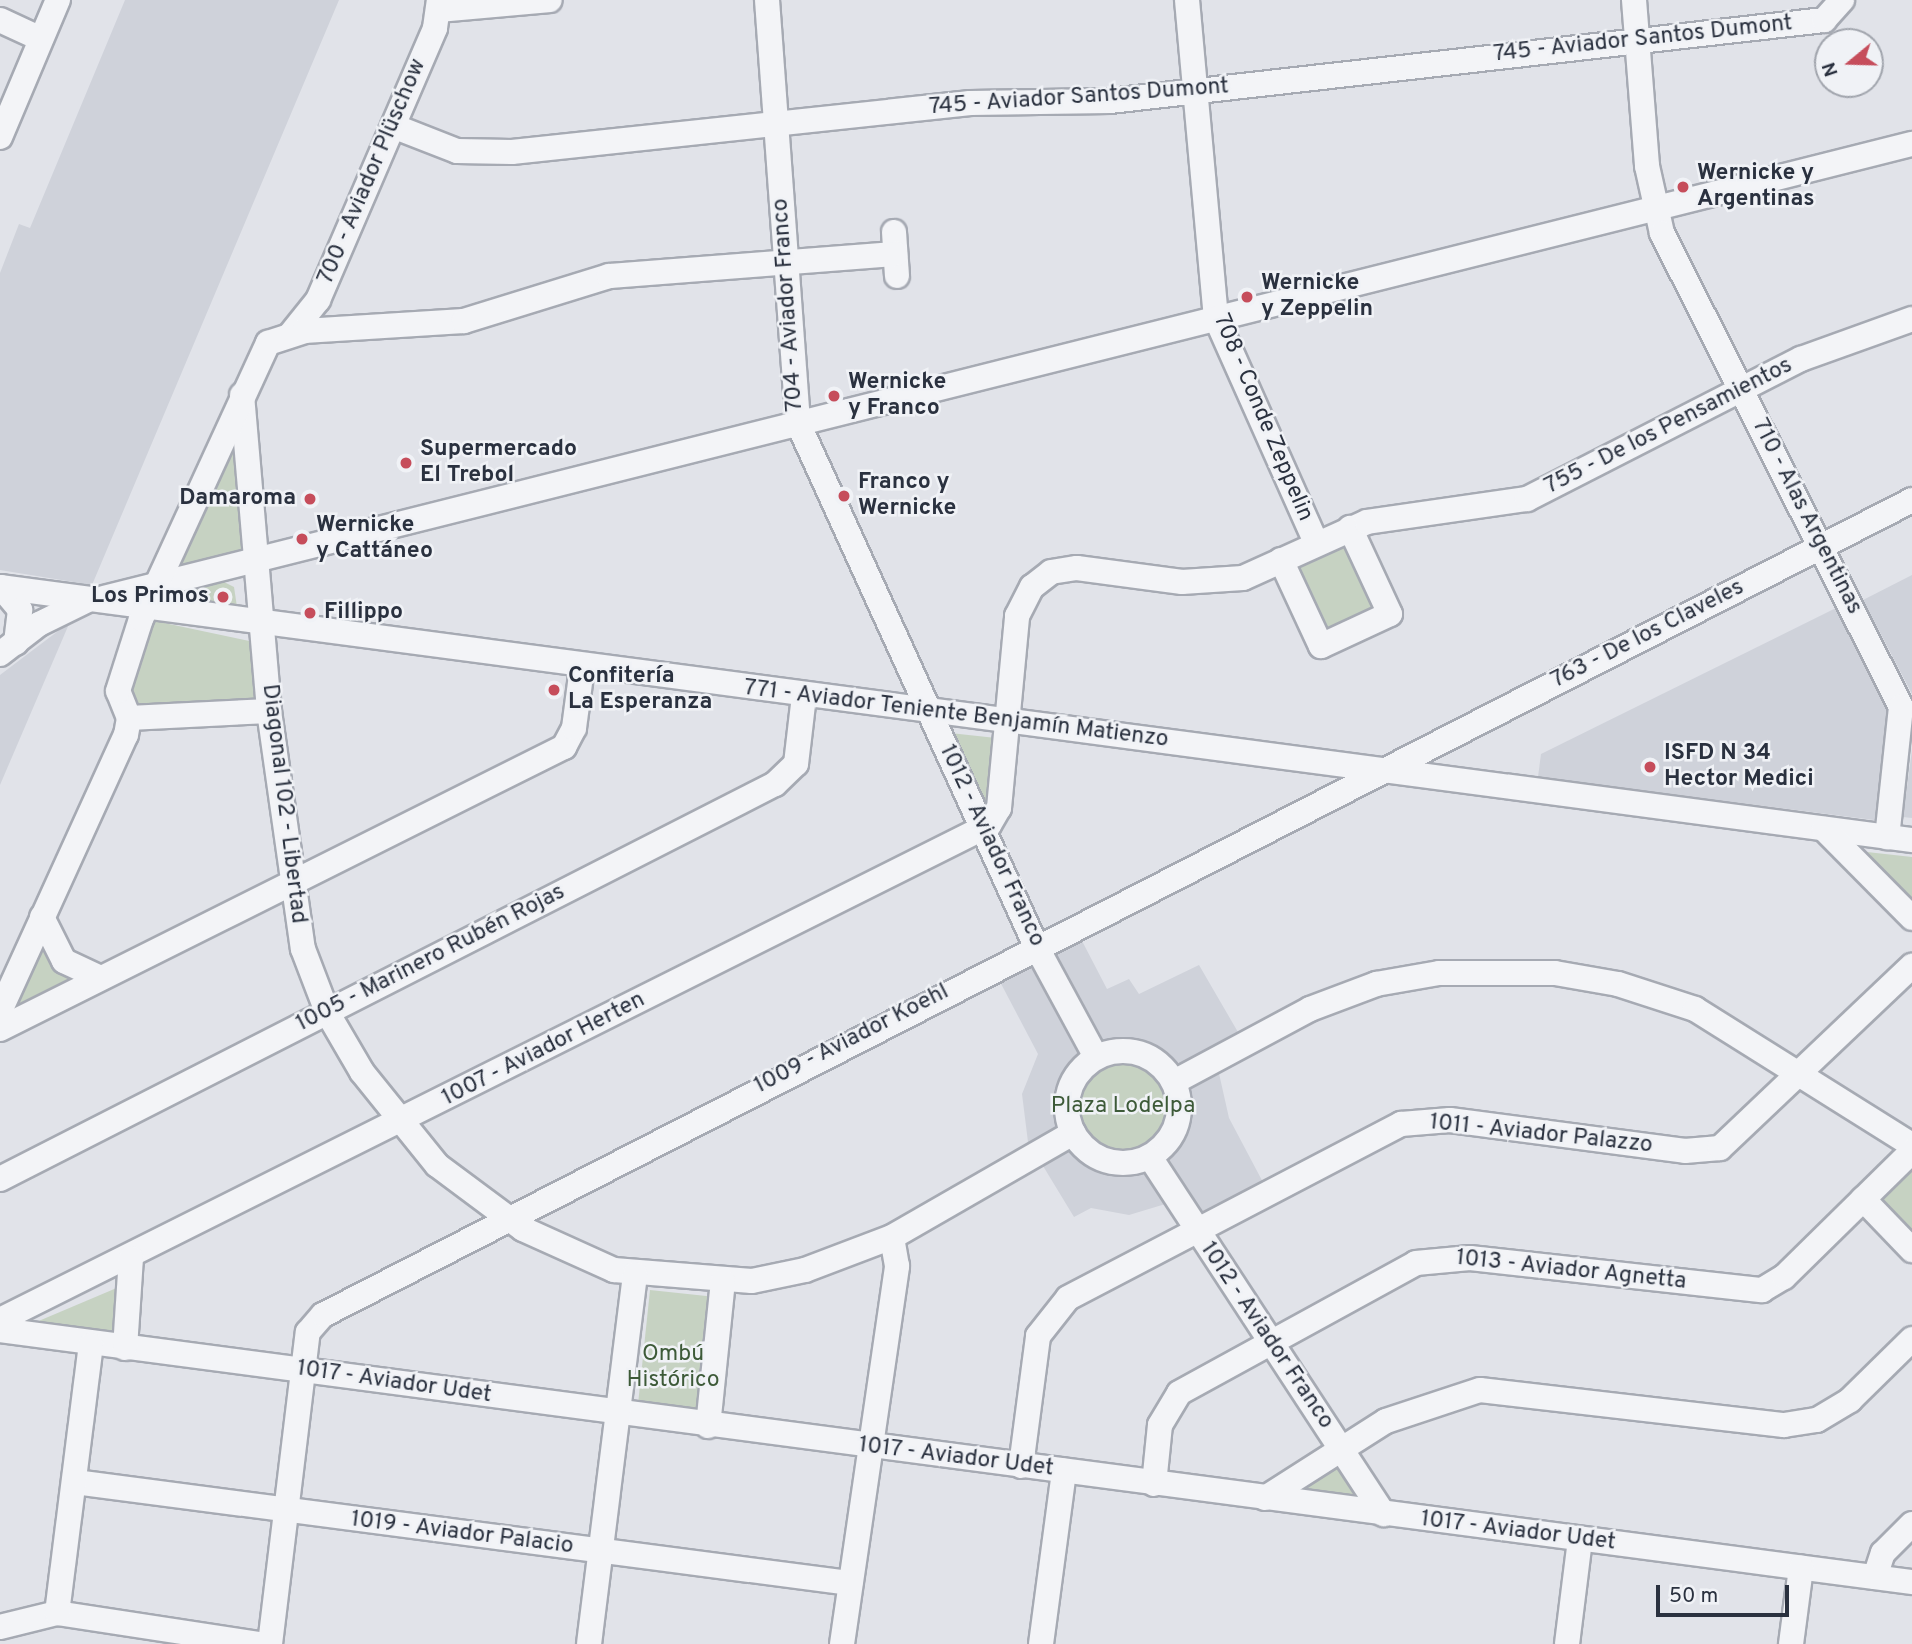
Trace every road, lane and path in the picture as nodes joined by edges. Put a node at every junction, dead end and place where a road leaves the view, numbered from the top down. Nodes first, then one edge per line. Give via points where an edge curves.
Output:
1 (58, 0) edge
2 (550, 0) edge
3 (767, 0) edge
4 (1187, 0) edge
5 (1634, 0) edge
6 (1842, 0) edge
7 (439, 5) edge
8 (0, 20) edge
9 (1637, 38) junction
10 (41, 39) junction
11 (1194, 93) junction
12 (393, 126) junction
13 (777, 126) junction
14 (0, 137) edge
15 (1912, 144) edge
16 (1654, 209) junction
17 (895, 254) dead end
18 (784, 262) junction
19 (1216, 318) junction
20 (1912, 319) edge
21 (289, 335) junction
22 (1741, 387) junction
23 (242, 395) junction
24 (798, 423) junction
25 (1912, 500) edge
26 (1350, 528) junction
27 (1315, 543) junction
28 (1820, 547) junction
29 (1282, 560) junction
30 (255, 561) junction
31 (159, 584) junction
32 (0, 587) edge
33 (95, 599) junction
34 (145, 611) junction
35 (262, 623) junction
36 (8, 648) edge
37 (582, 668) junction
38 (804, 696) junction
39 (926, 709) junction
40 (270, 711) junction
41 (130, 719) junction
42 (1007, 720) junction
43 (1383, 769) junction
44 (983, 829) junction
45 (1824, 830) junction
46 (1887, 837) junction
47 (1912, 841) edge
48 (290, 884) junction
49 (42, 917) junction
50 (1912, 918) edge
51 (1036, 946) junction
52 (1912, 966) edge
53 (100, 978) junction
54 (0, 1011) edge
55 (327, 1012) junction
56 (0, 1029) edge
57 (1096, 1057) junction
58 (1804, 1073) junction
59 (1174, 1082) junction
60 (398, 1123) junction
61 (1073, 1133) junction
62 (1912, 1145) edge
63 (1912, 1151) edge
64 (1150, 1157) junction
65 (0, 1179) edge
66 (1863, 1199) junction
67 (507, 1219) junction
68 (1195, 1230) junction
69 (892, 1237) junction
70 (1912, 1250) edge
71 (131, 1258) junction
72 (635, 1274) junction
73 (723, 1281) junction
74 (0, 1321) edge
75 (0, 1330) edge
76 (1912, 1339) edge
77 (1270, 1340) junction
78 (91, 1345) junction
79 (125, 1348) junction
80 (302, 1371) junction
81 (617, 1414) junction
82 (708, 1426) junction
83 (1340, 1446) junction
84 (872, 1447) junction
85 (1021, 1466) junction
86 (1064, 1471) junction
87 (75, 1482) junction
88 (1154, 1484) junction
89 (1265, 1498) junction
90 (284, 1510) junction
91 (1384, 1514) junction
92 (1912, 1524) edge
93 (1580, 1540) junction
94 (602, 1551) junction
95 (1801, 1568) junction
96 (1875, 1577) junction
97 (849, 1583) junction
98 (1912, 1583) edge
99 (57, 1614) junction
100 (0, 1628) edge
101 (260, 1644) edge
102 (270, 1644) edge
103 (590, 1644) edge
104 (842, 1644) edge
105 (1041, 1644) edge
106 (1567, 1644) edge
107 (1791, 1644) edge

1 - 10 street
2 - 7 street
3 - 13 street, 704 - Aviador Franco
4 - 11 street, 708 - Conde Zeppelin
5 - 9 street, 710 - Alas Argentinas
6 - 9 street, 745 - Aviador Santos Dumont via 1824,20
7 - 12 street, 700 - Aviador Plüschow
8 - 10 street
9 - 11 street, 745 - Aviador Santos Dumont
9 - 16 street, 710 - Alas Argentinas
10 - 14 street
11 - 13 street, 745 - Aviador Santos Dumont via 970,103
11 - 19 street, 708 - Conde Zeppelin
12 - 13 street, 745 - Aviador Santos Dumont via 440,146 481,153
12 - 21 street, 700 - Aviador Plüschow via 313,311
13 - 18 street, 704 - Aviador Franco
15 - 16 street
16 - 19 street
16 - 22 street, 710 - Alas Argentinas
17 - 18 street
18 - 21 street via 609,276 464,321
18 - 24 street, 704 - Aviador Franco
19 - 24 street
19 - 27 street, 708 - Conde Zeppelin
20 - 22 street, 755 - De los Pensamientos via 1829,347
21 - 23 street via 268,343 256,359
22 - 26 street, 755 - De los Pensamientos via 1545,493
22 - 28 street, 710 - Alas Argentinas
23 - 30 street, Diagonal 102 - Libertad
23 - 31 street
24 - 30 street
24 - 39 street, 704 - Aviador Franco
25 - 28 street, 763 - De los Claveles
26 - 27 street, 755 - De los Pensamientos
26 - 29 street via 1390,614 1321,646
27 - 29 street, 755 - De los Pensamientos
28 - 43 street, 763 - De los Claveles
28 - 46 street, 710 - Alas Argentinas via 1901,706
29 - 42 street, 755 - De los Pensamientos via 1220,581 1077,568 1051,572 1032,587 1017,616
30 - 31 street
30 - 35 street, Diagonal 102 - Libertad
31 - 33 street
31 - 34 street
32 - 33 street, 771 - Aviador Teniente Benjamín Matienzo
32 - 36 street via 20,610
33 - 34 street, 771 - Aviador Teniente Benjamín Matienzo
33 - 36 street
34 - 35 street, 771 - Aviador Teniente Benjamín Matienzo
34 - 41 street via 118,691
35 - 37 street, 771 - Aviador Teniente Benjamín Matienzo
35 - 40 street, Diagonal 102 - Libertad
37 - 38 street, 771 - Aviador Teniente Benjamín Matienzo
37 - 48 street via 574,728 564,747
38 - 39 street, 771 - Aviador Teniente Benjamín Matienzo
38 - 55 street, 1005 - Marinero Rubén Rojas via 796,764 787,777
39 - 42 street, 771 - Aviador Teniente Benjamín Matienzo
39 - 44 street, 1012 - Aviador Franco
40 - 41 street
40 - 48 street, Diagonal 102 - Libertad
41 - 49 street
42 - 43 street, 771 - Aviador Teniente Benjamín Matienzo
42 - 44 street via 999,808
43 - 45 street, 771 - Aviador Teniente Benjamín Matienzo
43 - 51 street, 1009 - Aviador Koehl
44 - 51 street, 1012 - Aviador Franco
44 - 60 street, 1007 - Aviador Herten
45 - 46 street, 771 - Aviador Teniente Benjamín Matienzo
45 - 50 street
46 - 47 street, 771 - Aviador Teniente Benjamín Matienzo
48 - 53 street
48 - 55 street, Diagonal 102 - Libertad via 303,949
49 - 53 street via 64,961
49 - 54 street
51 - 57 street, 1012 - Aviador Franco
51 - 67 street, 1009 - Aviador Koehl
52 - 58 street, 1011 - Aviador Palazzo
53 - 56 street
55 - 60 street, Diagonal 102 - Libertad
55 - 65 street, 1005 - Marinero Rubén Rojas
57 - 59 street via 1113,1051 1148,1056
57 - 61 street via 1069,1090
58 - 59 street via 1675,1001 1574,975 1507,971 1407,977 1346,994
58 - 62 street
58 - 68 street, 1011 - Aviador Palazzo via 1740,1135 1712,1150 1450,1120 1411,1123 1379,1133
59 - 64 street via 1179,1115 1174,1132
60 - 67 street, Diagonal 102 - Libertad via 437,1165
60 - 71 street, 1007 - Aviador Herten
61 - 64 street via 1107,1160
61 - 69 street, Diagonal 102 - Libertad
63 - 66 street, 1013 - Aviador Agnetta
64 - 68 street, 1012 - Aviador Franco
66 - 70 street
66 - 77 street, 1013 - Aviador Agnetta via 1762,1290 1434,1258
67 - 72 street, Diagonal 102 - Libertad via 614,1270
67 - 80 street, 1009 - Aviador Koehl via 323,1315 309,1332
68 - 77 street, 1012 - Aviador Franco
68 - 85 street, 1011 - Aviador Palazzo via 1069,1297 1046,1319 1035,1345
69 - 73 street, Diagonal 102 - Libertad via 805,1270
69 - 84 street via 897,1266
71 - 74 street, 1007 - Aviador Herten
71 - 79 street
72 - 73 street, Diagonal 102 - Libertad
72 - 81 street
73 - 82 street
75 - 78 street, 1017 - Aviador Udet
76 - 83 street via 1842,1406 1810,1422 1480,1390 1431,1402
77 - 83 street, 1012 - Aviador Franco
77 - 88 street, 1013 - Aviador Agnetta via 1171,1402 1160,1425
78 - 79 street, 1017 - Aviador Udet
78 - 87 street
79 - 80 street, 1017 - Aviador Udet
80 - 81 street, 1017 - Aviador Udet
80 - 90 street
81 - 82 street, 1017 - Aviador Udet
81 - 94 street
82 - 84 street, 1017 - Aviador Udet
83 - 89 street
83 - 91 street, 1012 - Aviador Franco
84 - 85 street, 1017 - Aviador Udet
84 - 97 street
85 - 86 street, 1017 - Aviador Udet
86 - 88 street, 1017 - Aviador Udet
86 - 105 street
87 - 90 street, 1019 - Aviador Palacio
87 - 99 street
88 - 89 street, 1017 - Aviador Udet
89 - 91 street, 1017 - Aviador Udet
90 - 94 street, 1019 - Aviador Palacio
90 - 102 street
91 - 93 street, 1017 - Aviador Udet
92 - 96 street via 1882,1553
93 - 95 street, 1017 - Aviador Udet
93 - 106 street
94 - 97 street, 1019 - Aviador Palacio
94 - 103 street
95 - 96 street, 1017 - Aviador Udet
95 - 107 street
96 - 98 street, 1017 - Aviador Udet
97 - 104 street
99 - 100 street
99 - 101 street

